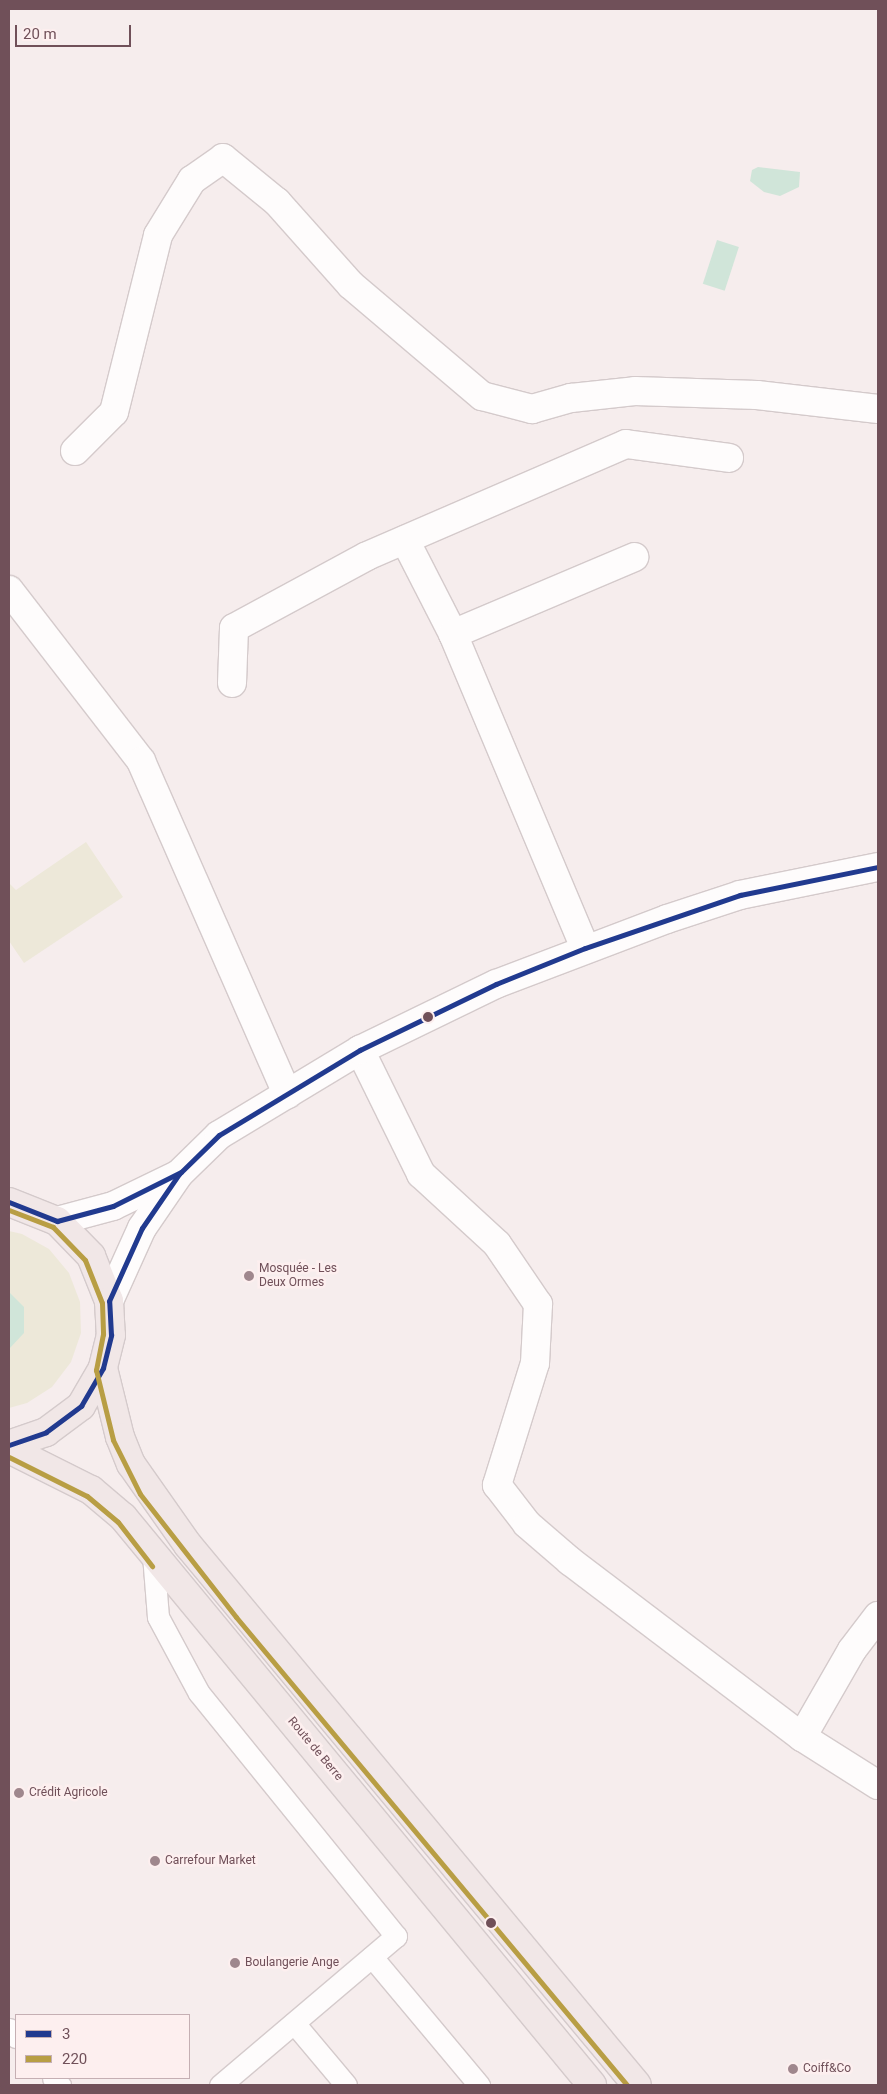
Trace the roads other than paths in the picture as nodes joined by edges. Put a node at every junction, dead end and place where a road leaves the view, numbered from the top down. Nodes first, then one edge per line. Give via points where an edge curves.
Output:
1 (878, 409) edge
2 (75, 451) dead end
3 (728, 458) dead end
4 (405, 540) junction
5 (634, 558) dead end
6 (9, 590) edge
7 (453, 634) junction
8 (232, 684) dead end
9 (878, 867) edge
10 (585, 948) junction
11 (360, 1050) junction
12 (287, 1094) junction
13 (179, 1174) junction
14 (9, 1202) edge
15 (57, 1221) junction
16 (109, 1301) junction
17 (103, 1368) junction
18 (9, 1447) edge
19 (153, 1555) junction
20 (878, 1616) edge
21 (802, 1737) junction
22 (878, 1786) edge
23 (372, 1957) junction
24 (294, 2023) junction
25 (220, 2085) edge
26 (346, 2085) edge
27 (479, 2085) edge
28 (592, 2085) edge
29 (637, 2085) edge

1 - 2 street via 757,395 635,390 571,398 532,409 482,396 352,285 277,202 223,158 192,180 158,235 114,412
3 - 4 street via 626,444
4 - 7 street
4 - 8 street via 366,556 234,628
5 - 7 street
6 - 12 street via 140,761
7 - 10 street
9 - 10 street via 740,895
10 - 11 street via 496,984
11 - 12 street
11 - 21 street via 421,1174 497,1244 538,1304 536,1363 497,1485 527,1524 570,1561
12 - 13 street via 219,1135
13 - 15 street via 113,1206
13 - 16 street via 142,1228
14 - 15 main road
15 - 16 main road via 91,1256
16 - 17 main road via 111,1335
17 - 18 main road via 81,1406 46,1432
17 - 29 main road via 120,1436 132,1464 188,1545
18 - 19 main road, Route de Berre via 91,1490 123,1517
19 - 23 lane via 158,1617 199,1693 396,1936
19 - 28 main road, Route de Berre
20 - 21 street via 852,1650
21 - 22 street
23 - 24 lane
23 - 27 lane
24 - 25 lane
24 - 26 lane

